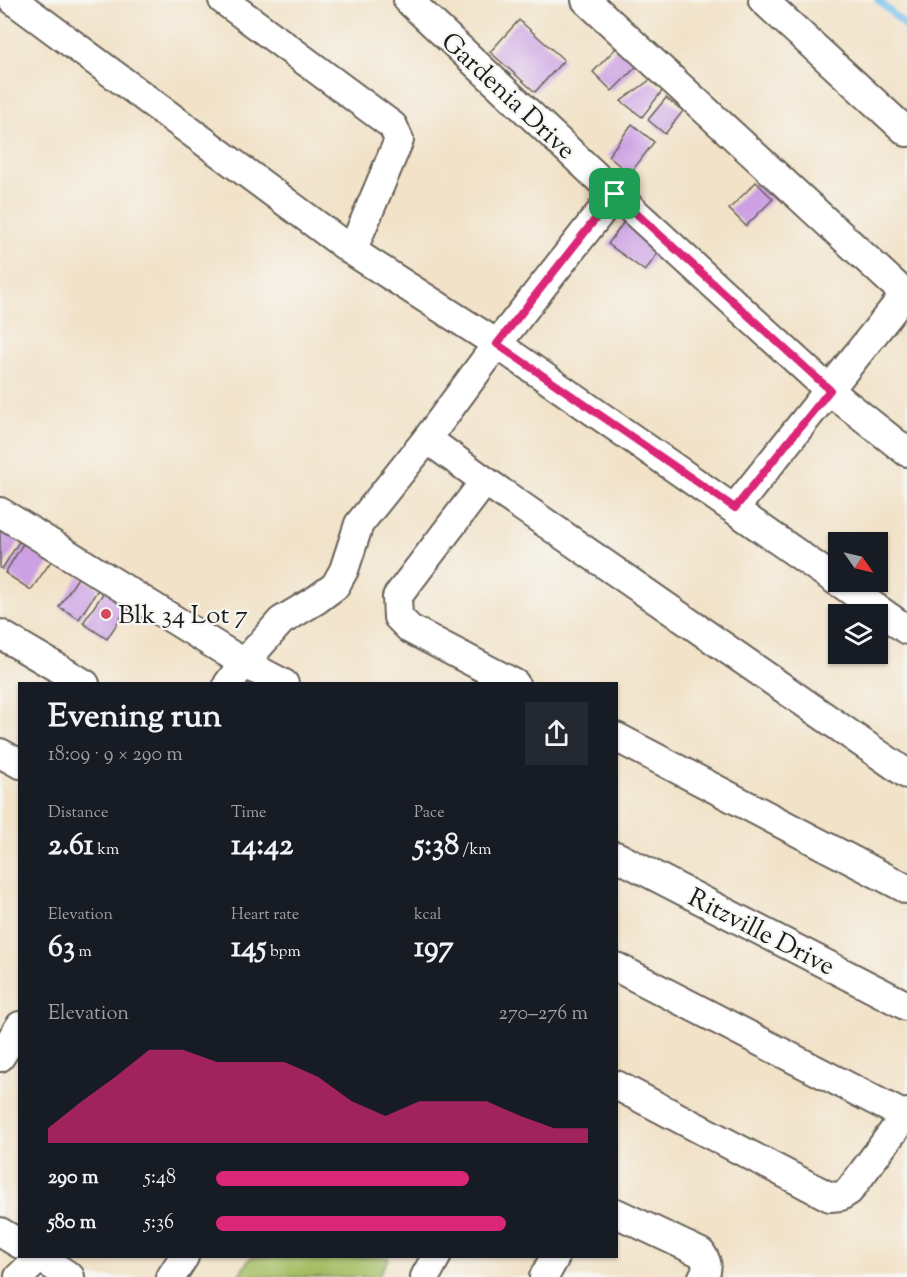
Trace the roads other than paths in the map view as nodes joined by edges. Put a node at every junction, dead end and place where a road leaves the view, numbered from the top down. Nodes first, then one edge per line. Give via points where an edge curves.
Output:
1 (13, 0) edge
2 (408, 0) edge
3 (586, 0) edge
4 (763, 0) edge
5 (235, 4) edge
6 (907, 132) edge
7 (615, 194) junction
8 (352, 251) junction
9 (906, 294) edge
10 (497, 344) junction
11 (830, 390) junction
12 (427, 439) junction
13 (907, 452) edge
14 (485, 481) junction
15 (735, 508) junction
16 (0, 512) edge
17 (828, 574) edge
18 (853, 592) edge
19 (907, 630) edge
20 (0, 634) edge
21 (236, 673) edge
22 (82, 682) edge
23 (276, 682) edge
24 (511, 682) edge
25 (618, 738) edge
26 (0, 753) edge
27 (18, 763) edge
28 (907, 774) edge
29 (618, 857) edge
30 (907, 889) edge
31 (618, 968) edge
32 (907, 1006) edge
33 (18, 1029) edge
34 (0, 1057) edge
35 (618, 1086) edge
36 (906, 1115) edge
37 (618, 1214) edge
38 (0, 1232) edge
39 (18, 1243) edge
40 (39, 1258) edge
41 (42, 1258) edge
42 (183, 1258) edge
43 (435, 1258) edge
44 (554, 1258) edge
45 (19, 1277) edge
46 (70, 1277) edge
47 (171, 1277) edge
48 (425, 1277) edge
49 (544, 1277) edge
50 (703, 1277) edge

1 - 8 street
2 - 7 street, Gardenia Drive
3 - 9 street
4 - 6 street
5 - 8 street via 393,126 399,140
7 - 10 street
7 - 11 street, Gardenia Drive
8 - 10 street
9 - 11 street
10 - 12 street
10 - 15 street
11 - 13 street, Gardenia Drive
11 - 15 street
12 - 14 street
12 - 21 street via 359,524 335,586 281,621
14 - 24 street via 397,597 398,617 410,629
14 - 28 street
15 - 17 street
16 - 21 street
18 - 19 street
20 - 22 street
21 - 23 street
25 - 30 street
26 - 27 street
29 - 32 street, Ritzville Drive
31 - 36 street
33 - 34 street
35 - 36 street via 830,1197 849,1191
37 - 50 street via 701,1253 707,1261
38 - 39 street
40 - 45 street
41 - 46 street
42 - 47 street
43 - 48 street
44 - 49 street

